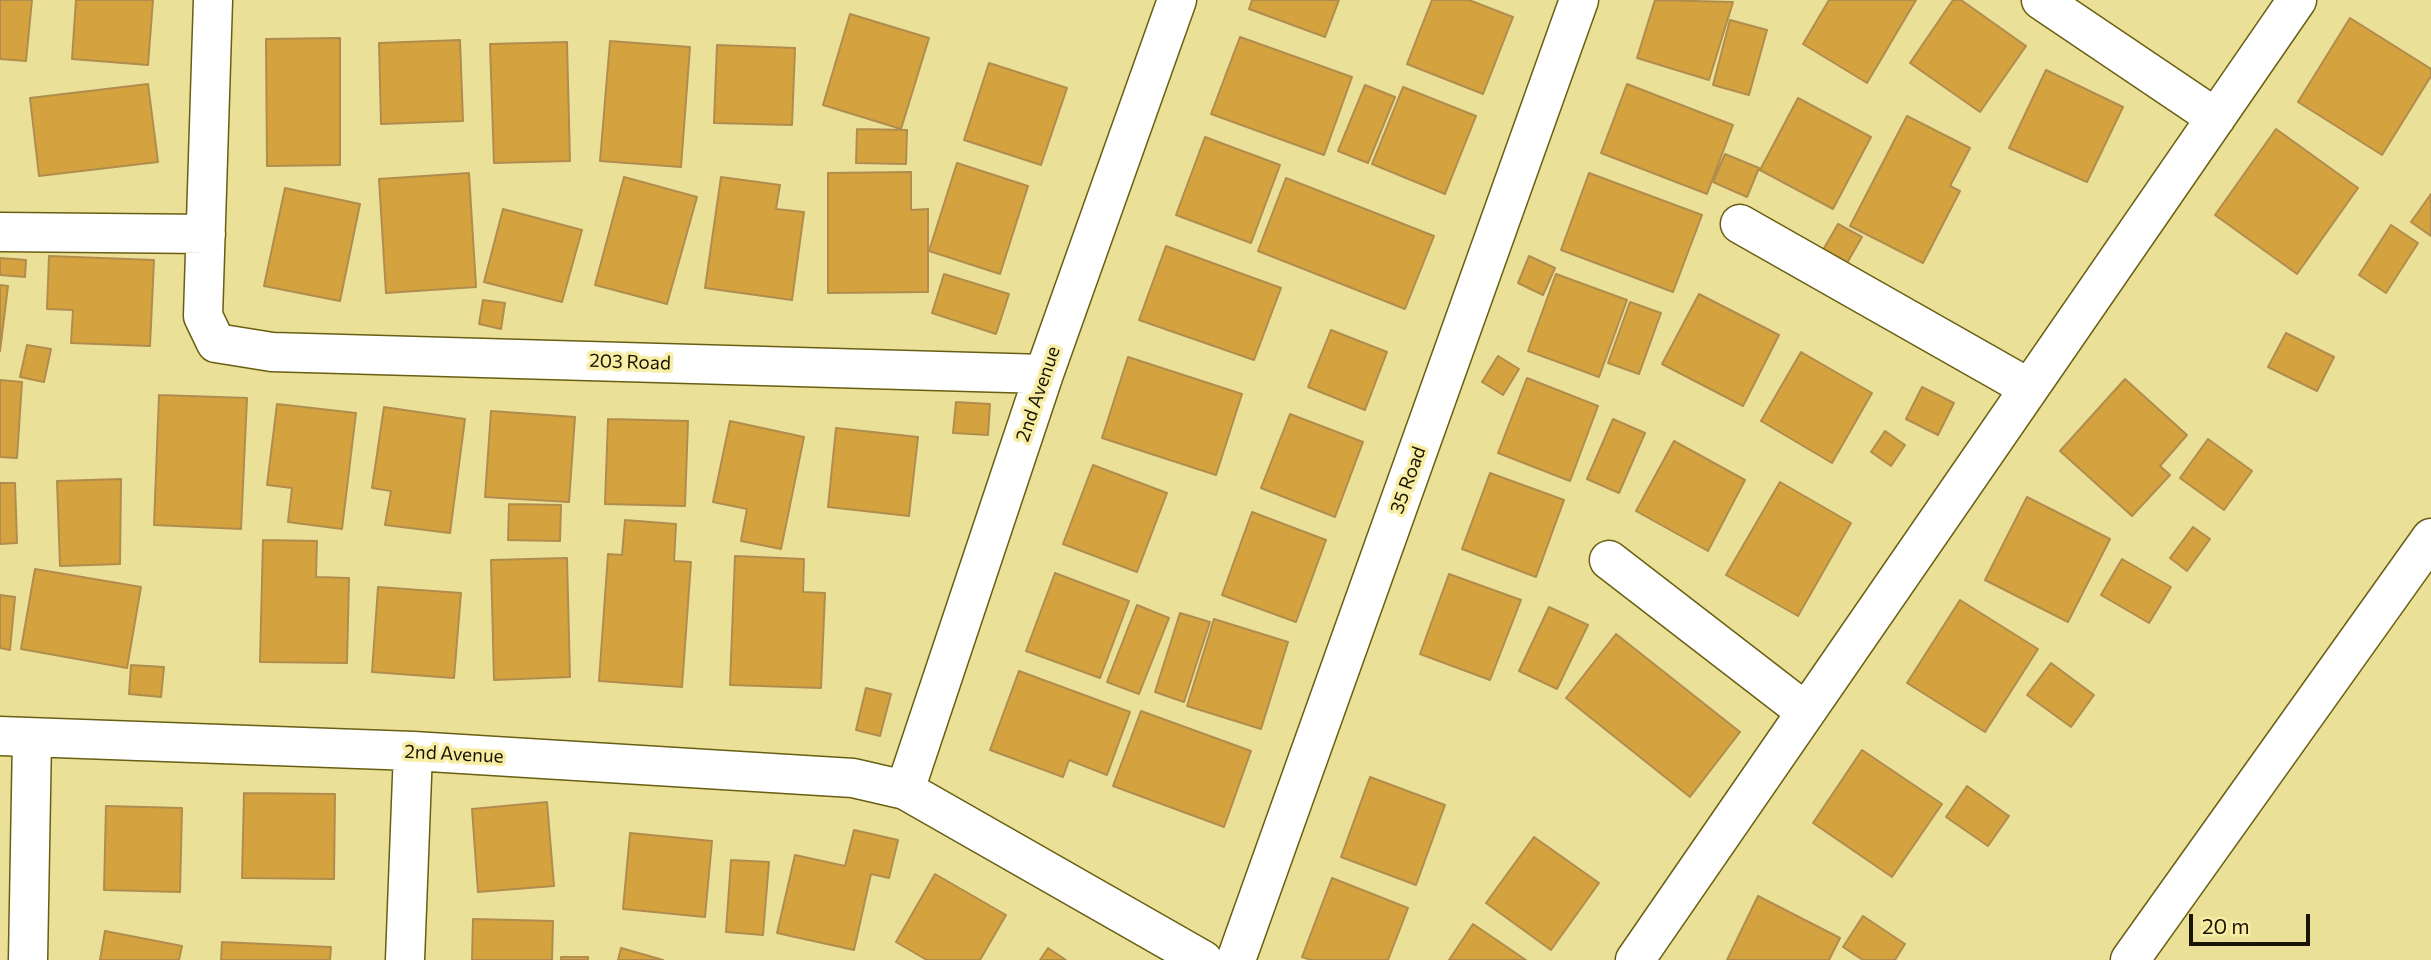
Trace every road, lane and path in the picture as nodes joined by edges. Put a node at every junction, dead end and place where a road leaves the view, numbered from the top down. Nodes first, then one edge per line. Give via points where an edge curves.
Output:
1 (213, 0) edge
2 (1177, 0) edge
3 (1580, 0) edge
4 (2041, 0) edge
5 (2297, 0) edge
6 (2216, 118) junction
7 (1740, 224) dead end
8 (0, 232) edge
9 (206, 234) junction
10 (1044, 374) junction
11 (2029, 388) junction
12 (2431, 538) edge
13 (1609, 559) dead end
14 (1806, 712) junction
15 (16, 737) edge
16 (413, 751) junction
17 (905, 790) junction
18 (28, 960) edge
19 (405, 960) edge
20 (1203, 960) edge
21 (1236, 960) edge
22 (1634, 960) edge
23 (2130, 960) edge

1 - 9 street
2 - 10 street, 2nd Avenue
3 - 21 street, 35 Road
4 - 6 street
5 - 6 street
6 - 11 street
7 - 11 street
8 - 9 street
9 - 10 street, 203 Road via 203,316 216,343 238,348
10 - 17 street, 2nd Avenue
11 - 14 street
12 - 23 street
13 - 14 street
14 - 22 street
15 - 16 street, 2nd Avenue
15 - 18 street
16 - 17 street, 2nd Avenue via 853,778
16 - 19 street
17 - 20 street, 2nd Avenue

